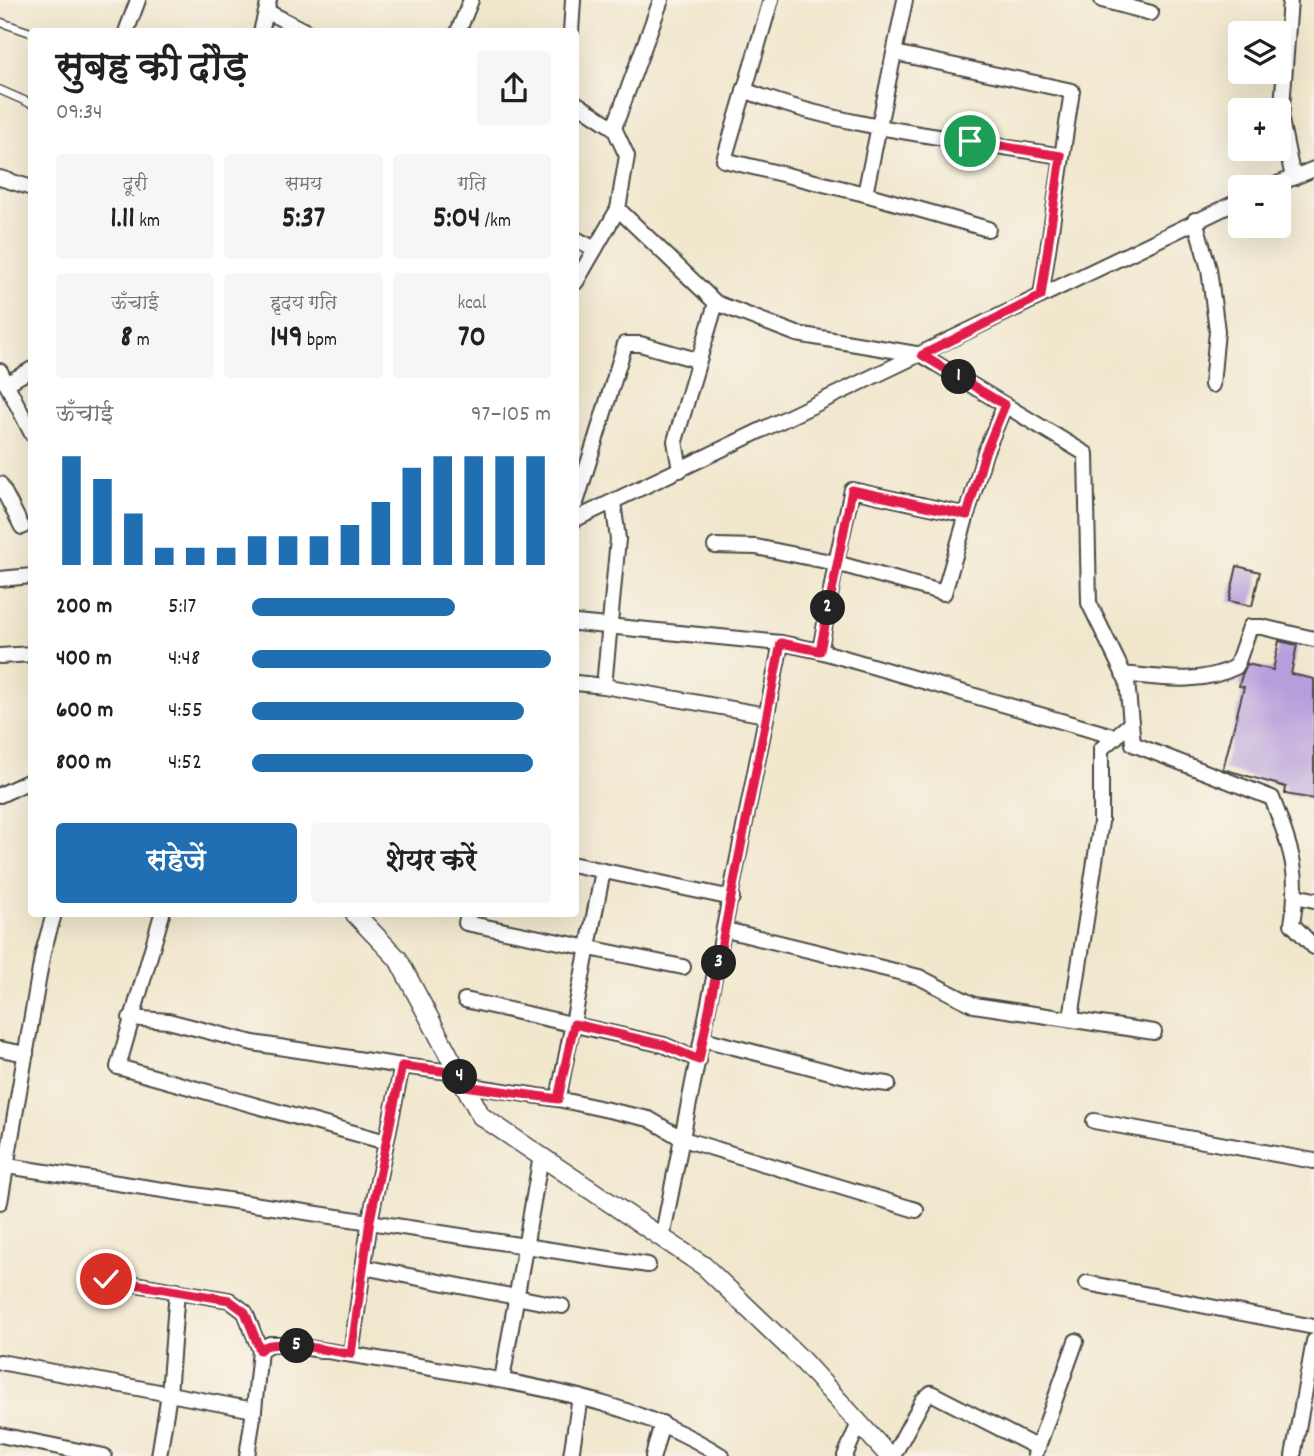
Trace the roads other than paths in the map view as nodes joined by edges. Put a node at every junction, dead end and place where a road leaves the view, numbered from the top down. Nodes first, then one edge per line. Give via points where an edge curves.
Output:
1 (138, 0) edge
2 (471, 0) edge
3 (573, 0) edge
4 (661, 0) edge
5 (772, 0) edge
6 (905, 0) edge
7 (1102, 0) edge
8 (1290, 0) edge
9 (266, 4) edge
10 (1151, 13) dead end
11 (0, 22) edge
12 (127, 28) edge
13 (262, 28) edge
14 (301, 28) edge
15 (459, 28) edge
16 (571, 28) edge
17 (28, 32) edge
18 (895, 53) junction
19 (0, 90) edge
20 (744, 90) junction
21 (28, 102) edge
22 (579, 103) edge
23 (879, 125) junction
24 (614, 128) junction
25 (1061, 156) junction
26 (1314, 169) edge
27 (0, 178) edge
28 (1293, 178) joint
29 (28, 187) edge
30 (865, 194) junction
31 (1228, 206) edge
32 (618, 209) junction
33 (1195, 220) junction
34 (988, 229) dead end
35 (579, 241) edge
36 (595, 249) junction
37 (579, 277) edge
38 (1041, 296) junction
39 (716, 303) junction
40 (922, 355) junction
41 (697, 360) junction
42 (28, 370) edge
43 (3, 377) edge
44 (1212, 385) dead end
45 (1005, 405) junction
46 (28, 426) edge
47 (680, 470) junction
48 (0, 484) edge
49 (579, 493) edge
50 (613, 502) junction
51 (580, 514) edge
52 (967, 515) junction
53 (22, 527) dead end
54 (715, 545) dead end
55 (836, 563) junction
56 (28, 576) edge
57 (0, 579) edge
58 (579, 623) edge
59 (609, 626) junction
60 (1314, 639) edge
61 (781, 643) junction
62 (820, 651) junction
63 (28, 654) edge
64 (0, 656) edge
65 (1124, 674) junction
66 (579, 683) edge
67 (604, 686) junction
68 (766, 715) junction
69 (1131, 723) junction
70 (1116, 737) junction
71 (28, 782) edge
72 (0, 795) edge
73 (579, 867) edge
74 (603, 871) junction
75 (1296, 896) junction
76 (732, 898) junction
77 (1314, 900) edge
78 (53, 917) edge
79 (161, 917) edge
80 (358, 917) edge
81 (467, 917) edge
82 (726, 930) junction
83 (588, 947) junction
84 (1314, 947) edge
85 (683, 967) dead end
86 (465, 1000) dead end
87 (130, 1018) junction
88 (1071, 1018) junction
89 (574, 1024) junction
90 (1154, 1032) dead end
91 (703, 1039) junction
92 (0, 1049) edge
93 (26, 1054) junction
94 (699, 1060) junction
95 (402, 1066) junction
96 (461, 1079) junction
97 (888, 1084) dead end
98 (558, 1099) junction
99 (1094, 1121) dead end
100 (683, 1139) junction
101 (386, 1142) junction
102 (541, 1156) junction
103 (1314, 1161) edge
104 (7, 1166) junction
105 (0, 1202) edge
106 (916, 1210) dead end
107 (370, 1220) junction
108 (662, 1238) junction
109 (525, 1245) junction
110 (648, 1265) dead end
111 (363, 1267) junction
112 (106, 1279) dead end
113 (1087, 1283) dead end
114 (177, 1290) junction
115 (516, 1296) junction
116 (562, 1306) dead end
117 (1314, 1327) edge
118 (1076, 1341) dead end
119 (1314, 1342) edge
120 (260, 1350) junction
121 (351, 1354) junction
122 (0, 1362) edge
123 (1312, 1374) edge
124 (502, 1380) junction
125 (169, 1394) junction
126 (580, 1396) junction
127 (254, 1410) junction
128 (662, 1423) junction
129 (859, 1423) junction
130 (0, 1435) edge
131 (1036, 1452) edge
132 (715, 1454) edge
133 (104, 1456) edge
134 (159, 1456) edge
135 (247, 1456) edge
136 (571, 1456) edge
137 (653, 1456) edge
138 (845, 1456) edge
139 (891, 1456) edge
140 (1293, 1456) edge

1 - 12 street
2 - 15 street
3 - 16 street
4 - 24 street
5 - 20 street
6 - 18 street
7 - 10 street
8 - 28 street via 1281,120
9 - 13 street
9 - 14 street
11 - 17 lane
18 - 23 street
18 - 25 street via 1072,91
19 - 21 lane
20 - 23 street via 781,104
20 - 30 street via 724,160
22 - 24 street
23 - 25 street
23 - 30 street
24 - 32 street via 627,156
25 - 38 street
26 - 28 street
27 - 29 street
30 - 34 street
31 - 33 street
32 - 36 street
32 - 39 street
33 - 38 street
33 - 44 street via 1209,269 1217,331
35 - 36 street
36 - 37 street
38 - 40 street
39 - 40 street via 797,334
39 - 41 street
40 - 45 street
40 - 47 street
41 - 47 street via 674,441
41 - 49 street via 625,344
42 - 43 street
43 - 46 street
45 - 52 street
45 - 65 street via 1086,454 1089,603
47 - 50 street
48 - 53 street
50 - 51 street
50 - 59 street via 618,540
52 - 55 street via 852,490
52 - 55 street via 944,593
54 - 55 street via 756,547
55 - 62 street
56 - 57 street
58 - 59 street
59 - 61 street
59 - 67 street
60 - 65 street via 1250,627 1236,667 1216,677 1188,680
61 - 62 street
61 - 68 street
62 - 70 street
63 - 64 street
65 - 69 street
66 - 67 street
67 - 68 street
68 - 76 street
69 - 70 street
69 - 75 street via 1133,744 1272,798 1293,856
70 - 88 street via 1101,749 1101,822
71 - 72 street
73 - 74 street
74 - 76 street
74 - 83 street
75 - 77 street
75 - 84 street via 1292,924
76 - 82 street
78 - 93 street
79 - 87 street
80 - 96 street via 398,959
81 - 83 street via 466,923
82 - 88 street via 919,977 974,1005
82 - 91 street
83 - 85 street
83 - 89 street
86 - 89 street
87 - 95 street via 168,1021 253,1043
87 - 101 street via 118,1067
88 - 90 street
89 - 94 street via 664,1045
89 - 98 street
91 - 94 street
91 - 97 street
92 - 93 street
93 - 104 street
94 - 100 street
95 - 96 street
95 - 101 street
96 - 98 street
96 - 102 street via 481,1116
98 - 100 street via 649,1119
99 - 103 street
100 - 106 street
100 - 108 street
101 - 107 street
102 - 108 street
102 - 109 street
104 - 105 street
104 - 107 street
107 - 109 street
107 - 111 street
108 - 129 street via 704,1266 799,1357
109 - 110 street
109 - 115 street
111 - 115 street
111 - 121 street
112 - 114 street
113 - 117 street
114 - 120 street via 229,1300 245,1312
114 - 125 street
115 - 116 street
115 - 124 street
118 - 131 street
119 - 123 street
120 - 121 street via 282,1344
120 - 127 street
121 - 124 street
122 - 125 street
123 - 140 street
124 - 126 street
125 - 127 street
125 - 134 street
126 - 128 street
126 - 136 street
127 - 135 street
128 - 132 street
128 - 137 street
129 - 138 street
129 - 139 street
130 - 133 street
131 - 139 street via 932,1393 923,1400

